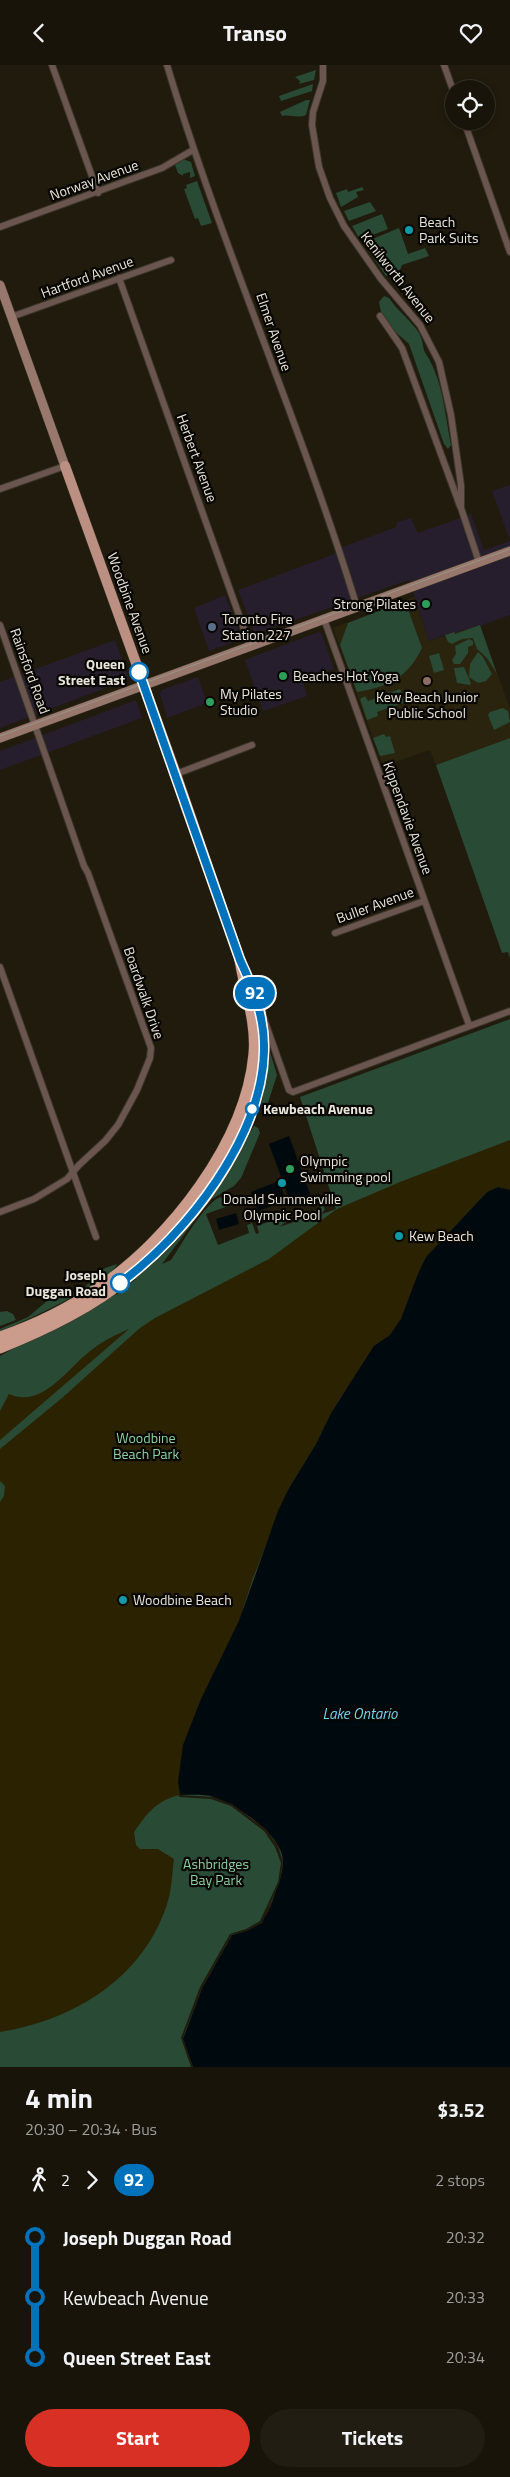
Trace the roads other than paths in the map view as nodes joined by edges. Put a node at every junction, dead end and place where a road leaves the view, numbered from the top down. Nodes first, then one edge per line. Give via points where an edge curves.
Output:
1 (52, 65) edge
2 (167, 65) edge
3 (323, 65) edge
4 (444, 65) edge
5 (449, 80) edge
6 (467, 130) edge
7 (193, 150) junction
8 (98, 193) junction
9 (0, 227) edge
10 (510, 252) edge
11 (171, 260) dead end
12 (119, 278) junction
13 (1, 289) edge
14 (11, 317) junction
15 (380, 317) dead end
16 (65, 466) junction
17 (0, 489) edge
18 (461, 508) junction
19 (510, 551) edge
20 (479, 562) junction
21 (357, 607) junction
22 (324, 619) junction
23 (0, 625) edge
24 (250, 646) junction
25 (144, 685) junction
26 (36, 725) junction
27 (0, 739) edge
28 (252, 745) dead end
29 (176, 774) junction
30 (424, 901) junction
31 (335, 933) dead end
32 (240, 960) junction
33 (0, 967) edge
34 (259, 1006) junction
35 (510, 1011) edge
36 (469, 1025) junction
37 (73, 1171) junction
38 (0, 1212) edge
39 (96, 1237) dead end
40 (0, 1337) edge
41 (0, 1348) edge

1 - 8 street
2 - 7 street, Elmer Avenue
3 - 18 street, Kenilworth Avenue via 323,81 312,125 320,167 344,227 380,279 420,325 439,362 451,415
4 - 5 street
6 - 10 street
7 - 8 street, Norway Avenue via 162,168
7 - 21 street, Elmer Avenue via 241,276
8 - 9 street, Norway Avenue
11 - 12 street, Hartford Avenue
12 - 14 street, Hartford Avenue
12 - 24 street, Herbert Avenue
13 - 14 main road, Woodbine Avenue
14 - 16 main road, Woodbine Avenue
15 - 18 street, Kenilworth Avenue via 402,348
16 - 17 street
16 - 25 main road, Woodbine Avenue
18 - 20 street, Kenilworth Avenue
19 - 20 main road
20 - 21 main road
21 - 22 main road
22 - 24 main road
22 - 30 street, Kippendavie Avenue
23 - 26 street, Rainsford Road
24 - 25 main road
25 - 26 main road
25 - 29 main road, Woodbine Avenue
26 - 27 main road
26 - 37 street, Boardwalk Drive via 150,1048 148,1066 118,1125
28 - 29 street
29 - 32 main road, Woodbine Avenue
30 - 31 street, Buller Avenue
30 - 36 street, Kippendavie Avenue
32 - 34 main road, Woodbine Avenue
32 - 40 highway, Woodbine Avenue via 253,1025 252,1071 231,1133 194,1192 162,1232 114,1276 68,1307
33 - 37 street
34 - 36 street, Woodbine Avenue via 289,1090 293,1092
34 - 41 highway via 264,1050 258,1094 241,1136 203,1199 162,1247 116,1287 70,1316
35 - 36 street
37 - 38 street, Boardwalk Drive via 67,1179 42,1195
37 - 39 street

